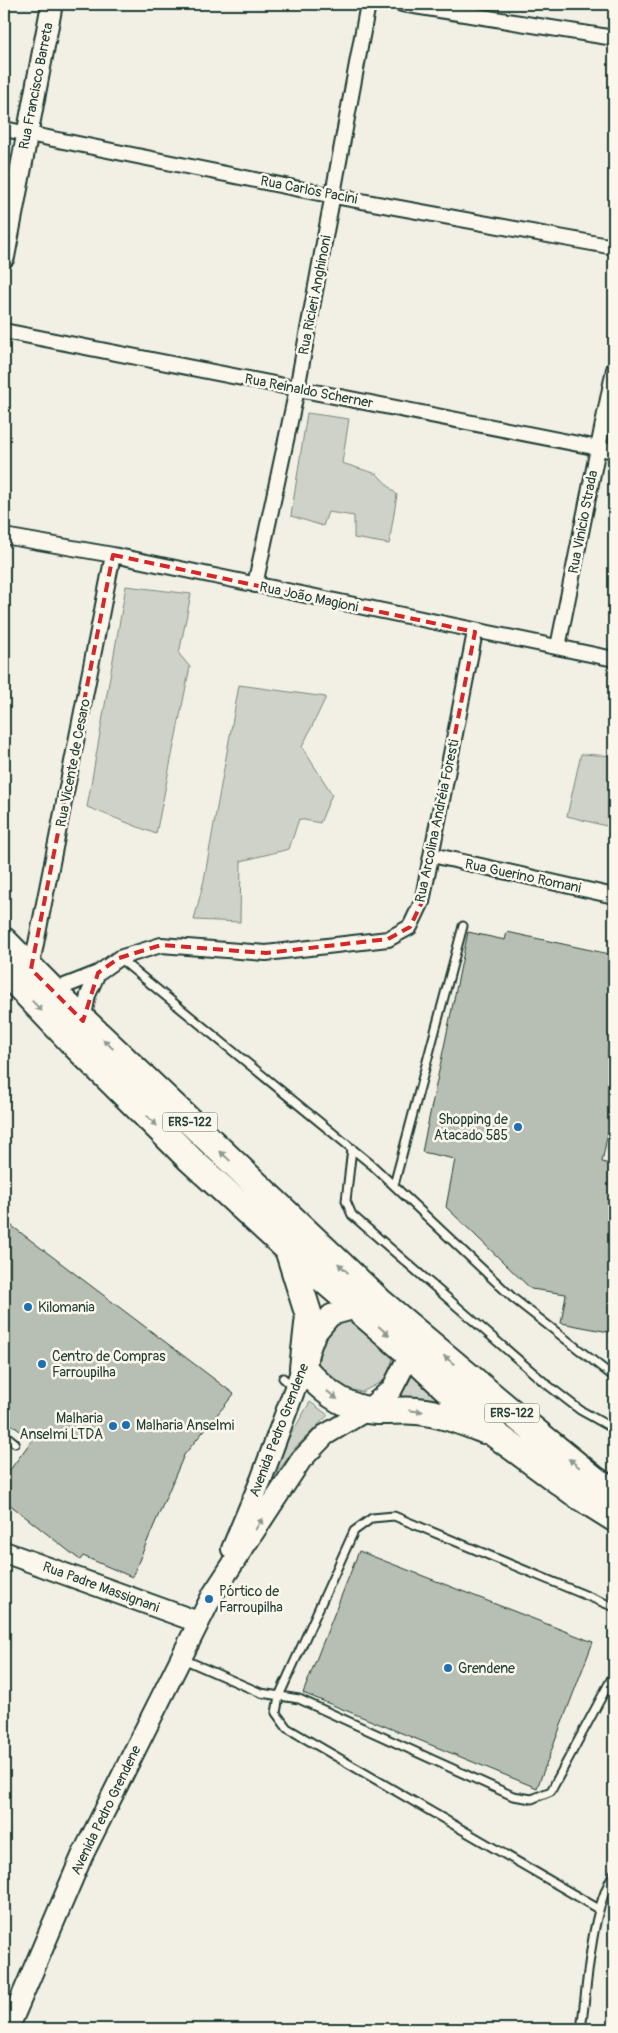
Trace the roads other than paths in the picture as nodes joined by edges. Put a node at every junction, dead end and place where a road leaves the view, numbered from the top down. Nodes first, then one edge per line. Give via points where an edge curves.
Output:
1 (52, 4) edge
2 (368, 4) edge
3 (402, 4) edge
4 (614, 38) edge
5 (4, 130) edge
6 (27, 134) junction
7 (334, 196) junction
8 (614, 247) edge
9 (4, 257) edge
10 (4, 331) edge
11 (614, 369) edge
12 (297, 389) junction
13 (598, 448) junction
14 (614, 451) edge
15 (4, 536) edge
16 (113, 555) junction
17 (256, 585) junction
18 (474, 632) junction
19 (558, 646) junction
20 (614, 659) edge
21 (432, 855) junction
22 (614, 896) edge
23 (463, 926) dead end
24 (4, 941) edge
25 (118, 958) junction
26 (31, 969) junction
27 (4, 970) edge
28 (98, 973) junction
29 (52, 991) junction
30 (83, 1021) junction
31 (352, 1148) junction
32 (394, 1185) junction
33 (288, 1249) junction
34 (368, 1305) junction
35 (411, 1342) junction
36 (614, 1377) edge
37 (294, 1378) junction
38 (368, 1410) junction
39 (614, 1429) edge
40 (4, 1434) edge
41 (496, 1435) junction
42 (15, 1443) dead end
43 (614, 1491) edge
44 (614, 1518) edge
45 (4, 1552) edge
46 (213, 1594) junction
47 (614, 1607) edge
48 (198, 1622) junction
49 (180, 1658) junction
50 (614, 1674) edge
51 (279, 1696) junction
52 (614, 1873) edge
53 (599, 1909) junction
54 (8, 2029) edge
55 (581, 2029) edge

1 - 6 main road, Rua Francisco Barreta
2 - 7 street, Rua Ricieri Anghinoni
3 - 4 street
5 - 6 street, Rua Carlos Pacini
6 - 7 street, Rua Carlos Pacini
6 - 9 main road, Rua Francisco Barreta
7 - 8 street, Rua Carlos Pacini
7 - 12 street, Rua Ricieri Anghinoni
10 - 12 street, Rua Reinaldo Scherner
11 - 13 street, Rua Vinicio Strada
12 - 13 street, Rua Reinaldo Scherner
12 - 17 street, Rua Ricieri Anghinoni
13 - 14 street, Rua Reinaldo Scherner
13 - 19 street, Rua Vinicio Strada
15 - 16 street, Rua João Magioni
16 - 17 street, Rua João Magioni
16 - 26 street, Rua Vicente de Cesaro
17 - 18 street, Rua João Magioni
18 - 19 street, Rua João Magioni
18 - 21 street, Rua Arcolina Andréia Foresti
19 - 20 street, Rua João Magioni
21 - 22 street, Rua Guerino Romani
21 - 25 street, Rua Arcolina Andréia Foresti via 422,902 410,927 388,939 266,953 161,945
23 - 32 lane
24 - 26 highway, ERS-122
25 - 28 street, Rua Arcolina Andréia Foresti
25 - 31 lane
26 - 29 highway, ERS-122
27 -> 33 highway, ERS-122 via 170,1139
28 - 29 street
28 - 30 street via 88,995
29 - 30 highway, ERS-122
34 -> 30 highway, ERS-122
31 - 32 lane
31 - 39 lane via 346,1201 352,1215 545,1382 580,1410
32 - 36 lane via 513,1298
33 - 34 highway, ERS-122
33 - 37 highway via 309,1316
34 - 35 highway, ERS-122
34 - 37 main road, Avenida Pedro Grendene via 331,1315 315,1334
35 - 38 main road, Avenida Pedro Grendene via 392,1389
35 - 41 highway, ERS-122
43 -> 35 highway, ERS-122
37 -> 38 highway via 317,1384 340,1401
37 - 46 main road, Avenida Pedro Grendene via 261,1480
38 -> 41 highway via 417,1411 455,1419
46 -> 38 main road, Avenida Pedro Grendene via 302,1460 325,1435
40 - 42 lane
41 - 44 highway, ERS-122
45 - 48 main road, Rua Padre Massignani
46 - 48 main road, Avenida Pedro Grendene
47 - 51 lane via 394,1516 372,1518 354,1531
48 - 49 main road, Avenida Pedro Grendene
49 - 51 lane via 261,1693
49 - 54 main road, Avenida Pedro Grendene via 82,1856
50 - 51 lane via 551,1791 532,1799 513,1796 298,1699
51 - 53 lane via 276,1713 287,1728
52 - 53 lane
53 - 55 lane

